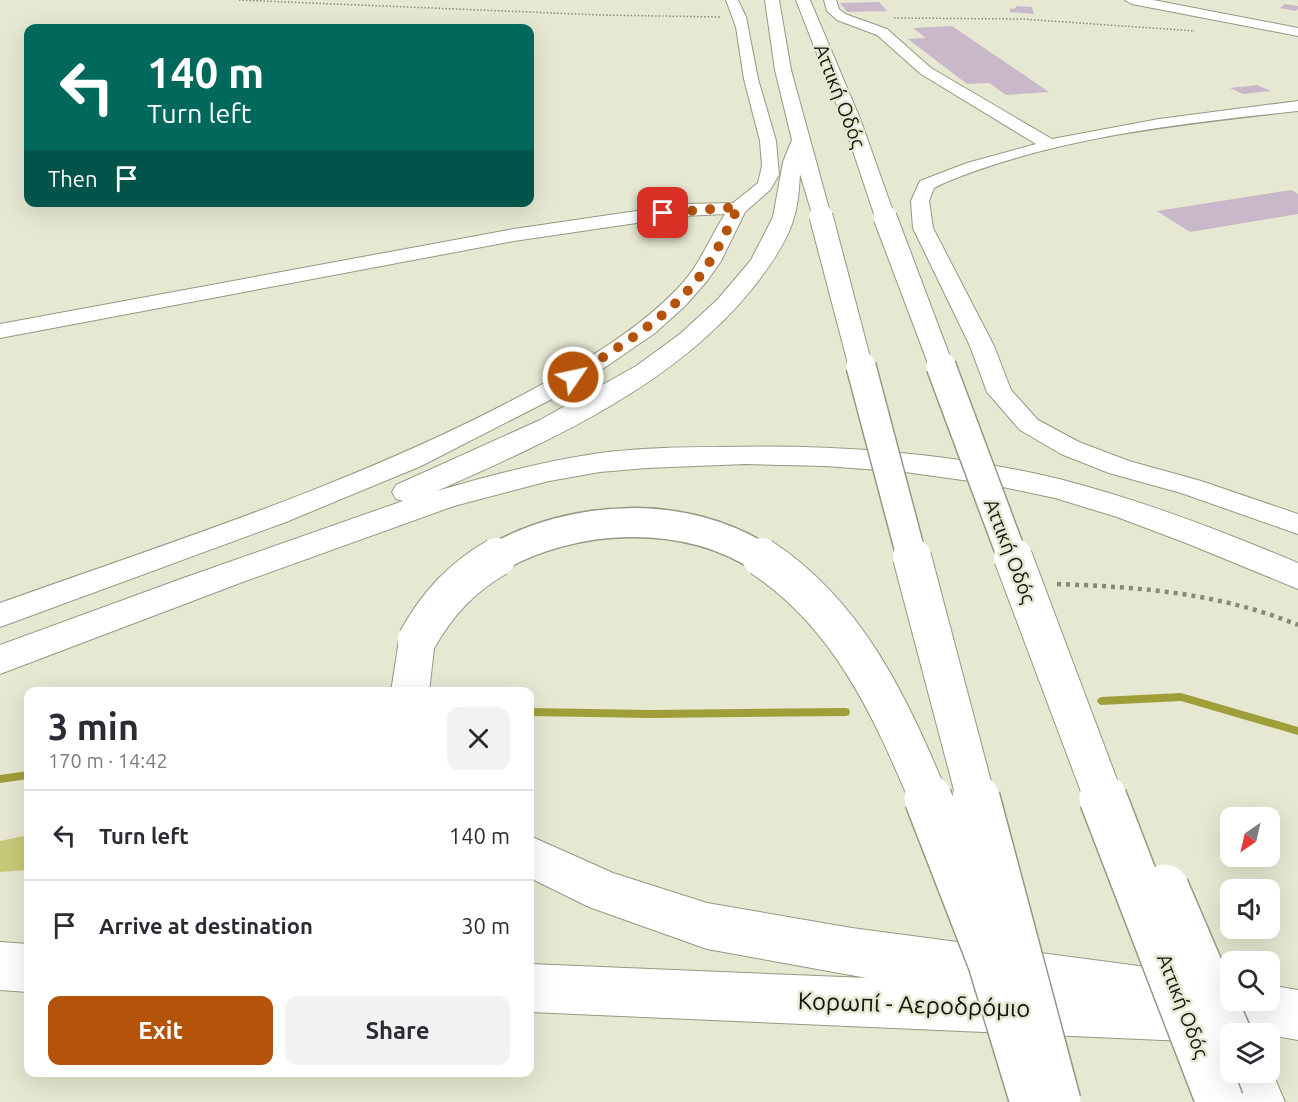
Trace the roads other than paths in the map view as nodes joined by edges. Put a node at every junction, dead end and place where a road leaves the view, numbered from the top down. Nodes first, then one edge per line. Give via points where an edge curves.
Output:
1 (772, 0) edge
2 (803, 0) edge
3 (830, 0) edge
4 (1132, 0) edge
5 (1143, 0) edge
6 (736, 9) edge
7 (1203, 15) junction
8 (1298, 32) edge
9 (1298, 106) edge
10 (800, 142) junction
11 (1050, 145) junction
12 (738, 207) junction
13 (0, 330) edge
14 (1298, 524) edge
15 (1298, 577) edge
16 (152, 602) junction
17 (0, 615) edge
18 (0, 660) edge
19 (411, 687) edge
20 (1100, 790) junction
21 (534, 858) edge
22 (0, 966) edge
23 (24, 968) edge
24 (534, 988) edge
25 (1298, 1015) edge
26 (1298, 1021) edge
27 (1223, 1023) edge
28 (1250, 1083) edge
29 (1034, 1102) edge
30 (1058, 1102) edge
31 (1220, 1102) edge
32 (1259, 1102) edge

1 - 10 main road
2 - 20 main road, Αττική Οδός, bridge via 852,121
3 - 11 street via 833,11 882,32 926,70
4 - 7 main road
5 - 7 main road
6 - 12 street via 771,165 763,189
7 - 8 main road
9 - 11 street via 1160,123
10 - 16 main road via 791,163 782,221 758,266 700,328 659,361 528,440
10 - 30 main road, bridge
11 - 14 street via 955,171 926,184 920,201 923,228 982,346 999,392 1029,425 1071,448
12 - 13 street via 684,210 514,235
12 - 17 street via 705,270 675,302 636,335 501,418 330,494
15 - 16 main road via 1178,528 1103,502 1023,481 829,456 743,454 630,460 523,477 447,498
16 - 18 main road
19 - 29 main road, bridge via 417,640 446,597 478,569 537,540 584,527 637,523 680,526 733,542 781,570 825,611 887,706 977,916
20 - 27 main road, bridge via 1165,888
20 - 31 main road, Αττική Οδός, bridge
21 - 25 main road via 605,892 708,926 852,952 1195,997
22 - 23 main road
24 - 26 main road, Κορωπί - Αεροδρόμιο
28 - 32 main road

